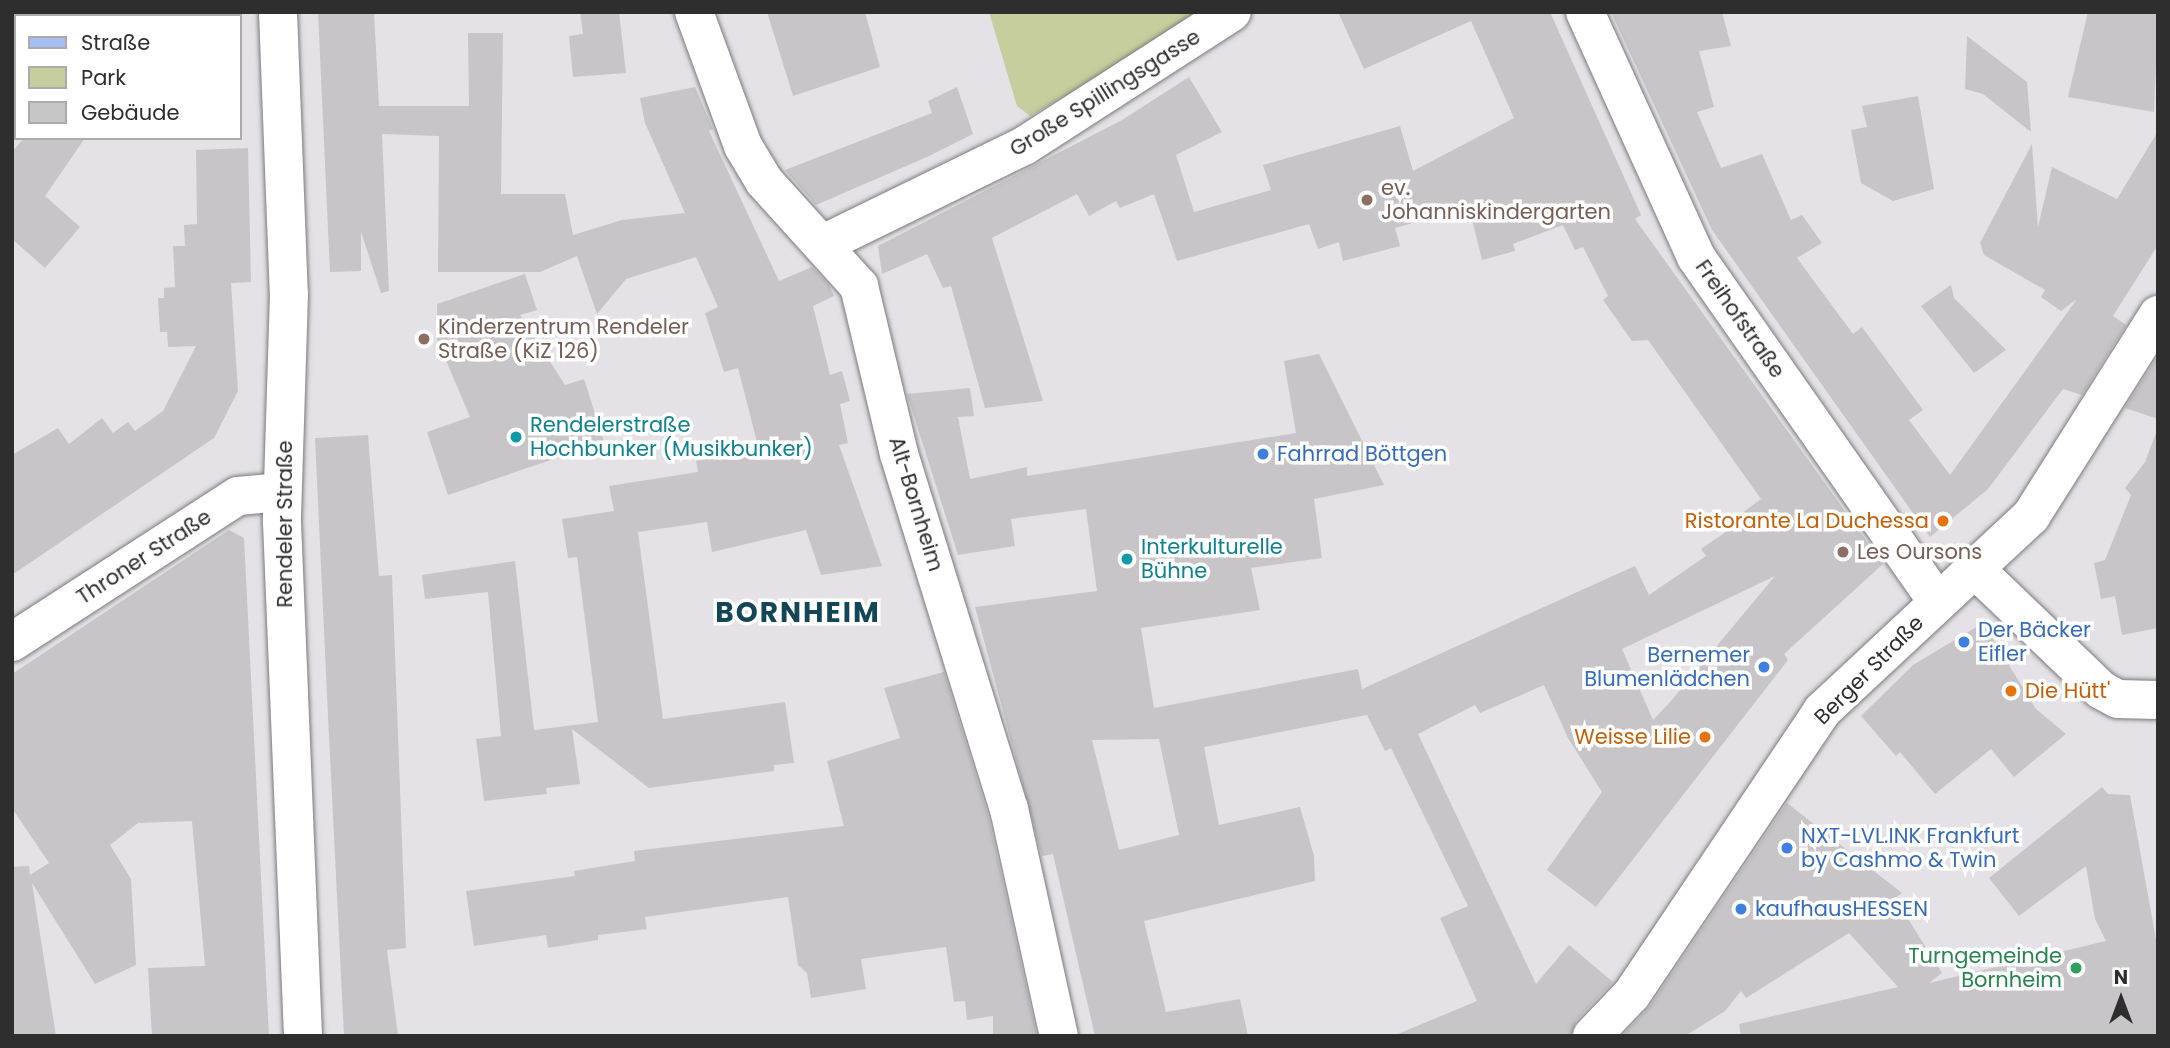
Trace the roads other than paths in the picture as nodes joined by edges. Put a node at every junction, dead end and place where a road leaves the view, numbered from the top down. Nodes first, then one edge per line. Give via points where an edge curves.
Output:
1 (278, 12) edge
2 (694, 12) edge
3 (1232, 12) edge
4 (1585, 12) edge
5 (825, 243) junction
6 (2158, 316) edge
7 (282, 492) junction
8 (1977, 571) junction
9 (1938, 602) junction
10 (12, 642) edge
11 (2158, 700) edge
12 (303, 1036) edge
13 (1059, 1036) edge
14 (1592, 1036) edge

1 - 7 street, Rendeler Straße via 289,294
2 - 5 street, Alt-Bornheim via 743,145 764,181
3 - 5 street, Große Spillingsgasse via 1024,146
4 - 9 street, Freihofstraße via 1696,257
5 - 13 street, Alt-Bornheim via 859,286 899,454 1009,809
6 - 8 street, Berger Straße via 2031,516
7 - 10 street, Throner Straße via 238,496
7 - 12 street, Rendeler Straße
8 - 9 street, Berger Straße
8 - 11 street via 2101,690 2118,699
9 - 14 street, Berger Straße via 1822,711 1632,994

